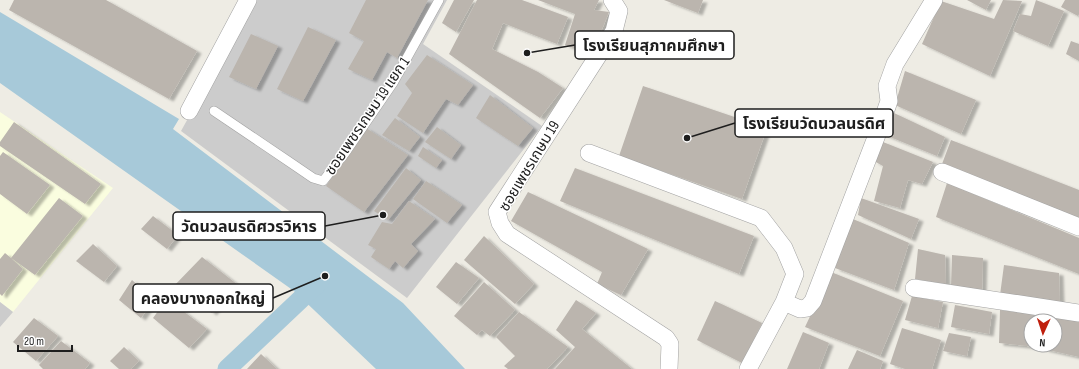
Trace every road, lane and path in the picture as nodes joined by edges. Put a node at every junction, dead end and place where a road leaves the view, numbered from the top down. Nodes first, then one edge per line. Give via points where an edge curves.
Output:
1 (248, 0) edge
2 (439, 0) edge
3 (934, 0) edge
4 (616, 5) edge
5 (189, 111) dead end
6 (214, 111) dead end
7 (589, 153) dead end
8 (942, 172) dead end
9 (1079, 227) edge
10 (914, 288) dead end
11 (784, 302) junction
12 (1079, 313) edge
13 (669, 369) edge
14 (748, 369) edge

1 - 5 street
2 - 6 lane, ซอยเพชรเกษม 19 แยก 1 via 392,83 323,181 313,178
3 - 11 street via 895,64 887,86 889,101 813,301 807,308 800,309
4 - 13 street, ซอยเพชรเกษม 19 via 614,30 497,212 507,234 666,338 670,344
7 - 11 street via 761,218 784,248 795,274
8 - 9 street
10 - 12 street
11 - 14 street

